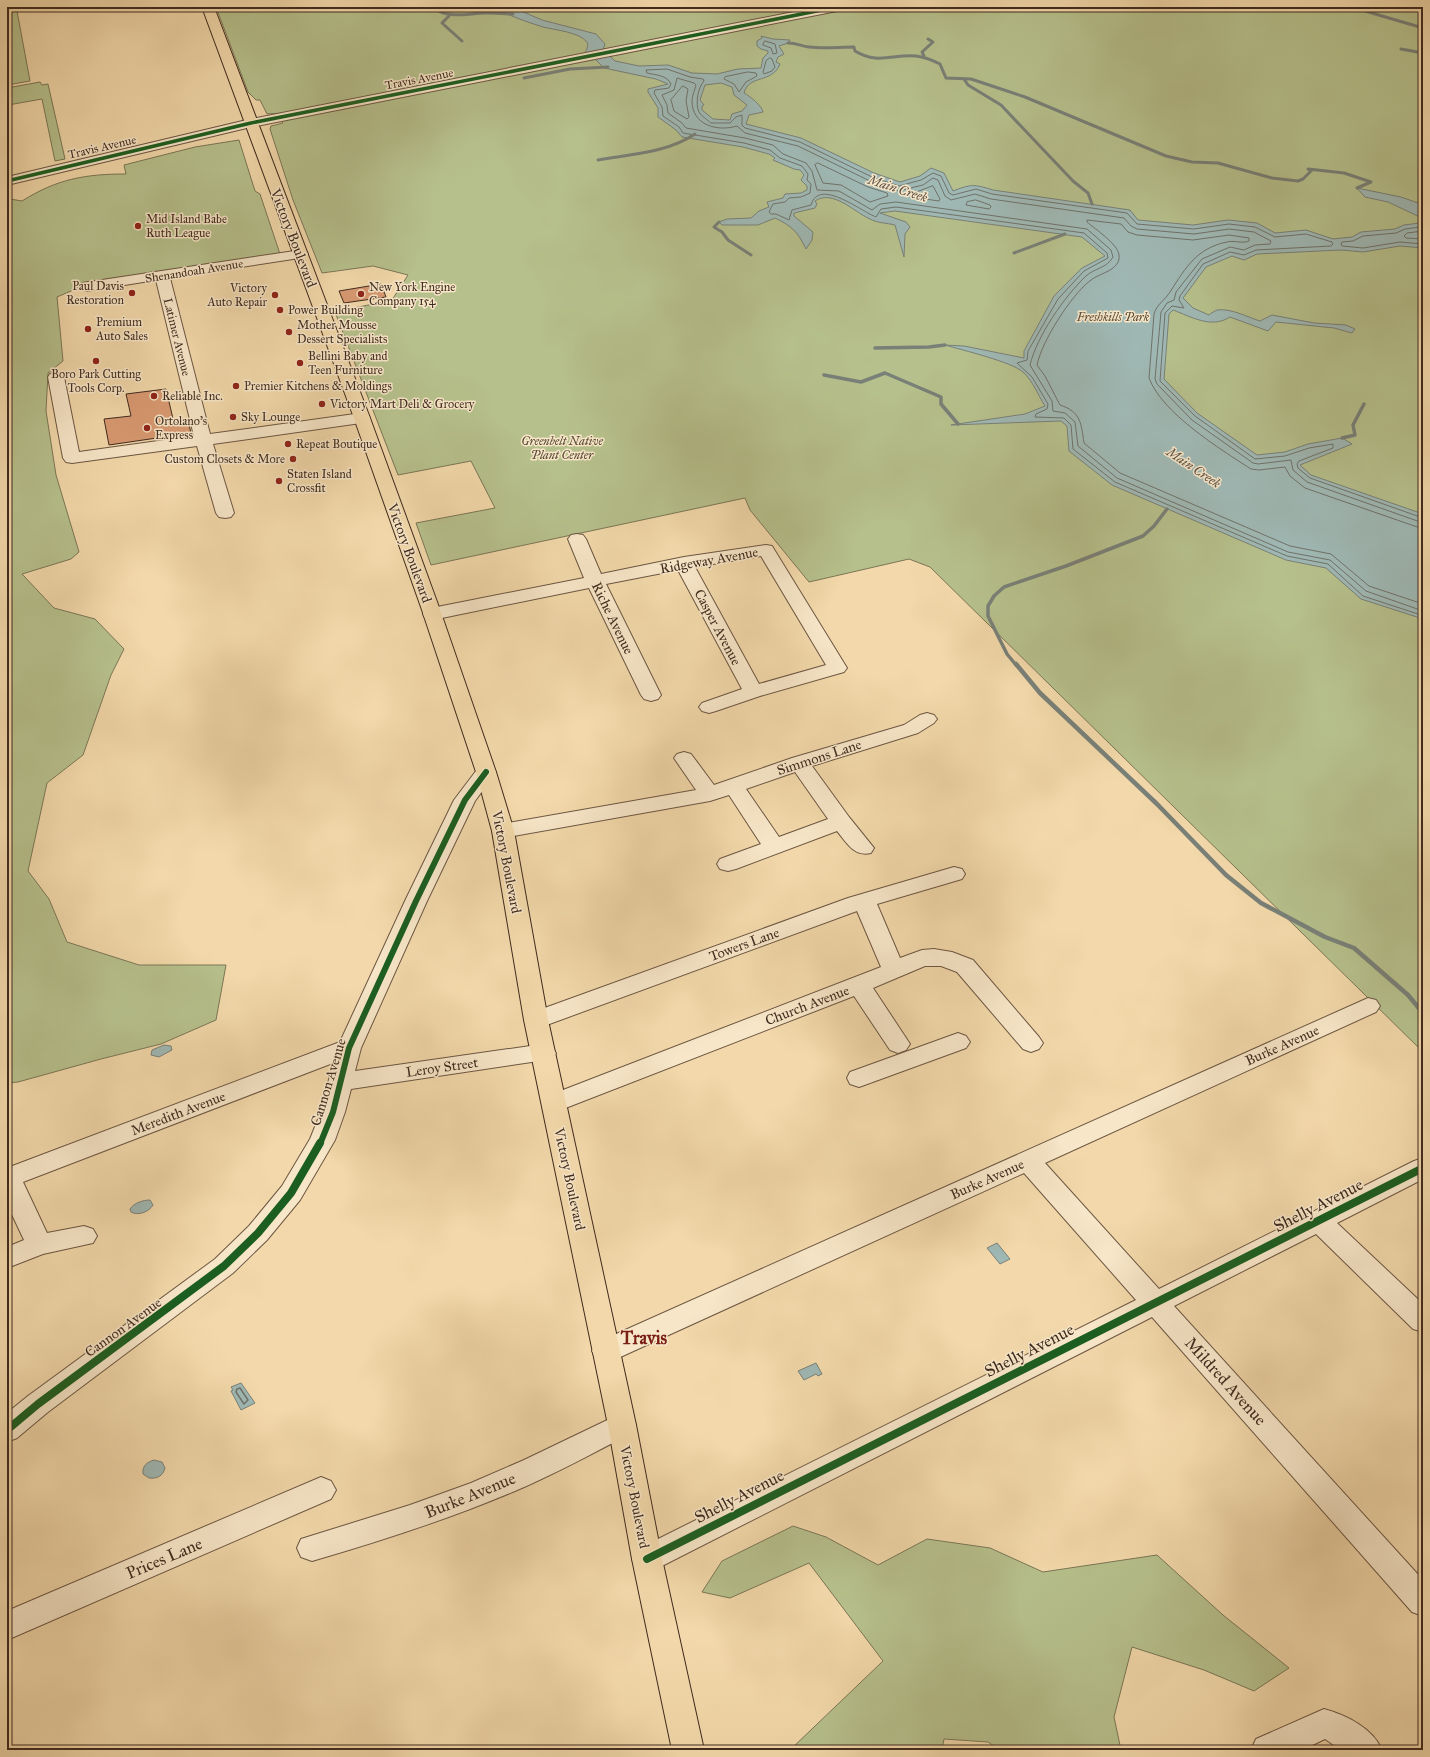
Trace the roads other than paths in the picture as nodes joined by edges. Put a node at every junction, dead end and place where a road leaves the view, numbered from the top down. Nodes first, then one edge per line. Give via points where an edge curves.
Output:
1 (208, 7) edge
2 (838, 7) edge
3 (251, 123) junction
4 (7, 180) edge
5 (300, 254) junction
6 (162, 276) junction
7 (87, 286) dead end
8 (56, 378) dead end
9 (362, 418) junction
10 (204, 439) junction
11 (225, 513) dead end
12 (577, 540) dead end
13 (684, 563) junction
14 (595, 581) junction
15 (432, 614) junction
16 (753, 692) junction
17 (651, 695) dead end
18 (709, 706) dead end
19 (927, 719) dead end
20 (684, 758) dead end
21 (799, 763) junction
22 (486, 772) junction
23 (733, 785) junction
24 (710, 794) junction
25 (841, 822) junction
26 (503, 831) junction
27 (774, 847) junction
28 (862, 848) dead end
29 (728, 864) dead end
30 (954, 874) dead end
31 (864, 901) junction
32 (894, 971) junction
33 (860, 985) junction
34 (1368, 1006) dead end
35 (536, 1020) junction
36 (958, 1042) dead end
37 (1031, 1043) dead end
38 (349, 1048) junction
39 (544, 1053) junction
40 (898, 1054) junction
41 (859, 1078) dead end
42 (341, 1082) junction
43 (554, 1102) junction
44 (1028, 1161) junction
45 (1423, 1168) edge
46 (8, 1178) edge
47 (1319, 1221) junction
48 (84, 1236) dead end
49 (39, 1244) junction
50 (7, 1258) edge
51 (1155, 1302) junction
52 (1423, 1321) edge
53 (606, 1351) junction
54 (622, 1424) junction
55 (7, 1430) edge
56 (321, 1490) dead end
57 (312, 1548) dead end
58 (647, 1559) junction
59 (1423, 1602) edge
60 (7, 1626) edge
61 (688, 1750) edge
62 (1267, 1750) edge
63 (1366, 1750) edge

1 - 3 main road, Victory Boulevard
2 - 3 street, Travis Avenue
3 - 4 street, Travis Avenue
3 - 5 main road, Victory Boulevard
5 - 6 street, Shenandoah Avenue
5 - 9 main road, Victory Boulevard
6 - 7 street, Shenandoah Avenue
6 - 10 street, Latimer Avenue
8 - 10 street via 72,458
9 - 10 street
9 - 15 main road, Victory Boulevard
10 - 11 street, Latimer Avenue
12 - 14 street, Riche Avenue
13 - 14 street, Ridgeway Avenue
13 - 16 street, Casper Avenue
13 - 16 street, Ridgeway Avenue via 766,550 837,668
14 - 15 street, Ridgeway Avenue
14 - 17 street, Riche Avenue
15 - 22 main road, Victory Boulevard
16 - 18 street, Ridgeway Avenue
19 - 21 street, Simmons Lane via 911,729
20 - 24 street
21 - 23 street, Simmons Lane
21 - 25 street
22 - 26 main road, Victory Boulevard
22 - 38 street, Cannon Avenue via 465,800 449,831
23 - 24 street, Simmons Lane
23 - 27 street
24 - 26 street, Simmons Lane
25 - 27 street
25 - 28 street
26 - 35 main road, Victory Boulevard
27 - 29 street
30 - 31 street, Towers Lane
31 - 32 street
31 - 35 street, Towers Lane
32 - 33 street, Church Avenue
32 - 37 street, Church Avenue via 922,958 944,958 965,966
33 - 40 street
33 - 43 street, Church Avenue
34 - 44 street, Burke Avenue
35 - 39 main road, Victory Boulevard
36 - 40 street via 924,1055
38 - 42 street, Cannon Avenue
38 - 46 street, Meredith Avenue
39 - 42 street, Leroy Street
39 - 43 main road, Victory Boulevard
40 - 41 street
42 - 55 street, Cannon Avenue via 322,1140 307,1168 291,1193 258,1233 218,1271 38,1404
43 - 53 main road, Victory Boulevard
44 - 51 street, Mildred Avenue
44 - 53 street, Burke Avenue
45 - 47 street, Shelly Avenue
46 - 49 street
47 - 51 street, Shelly Avenue
47 - 52 street
48 - 49 street
49 - 50 street
51 - 58 street, Shelly Avenue
51 - 59 street, Mildred Avenue
53 - 54 main road, Victory Boulevard
54 - 57 street, Burke Avenue via 563,1456 445,1506 382,1528
54 - 58 main road, Victory Boulevard
56 - 60 street, Prices Lane
58 - 61 main road, Victory Boulevard
62 - 63 street via 1324,1724 1336,1727

